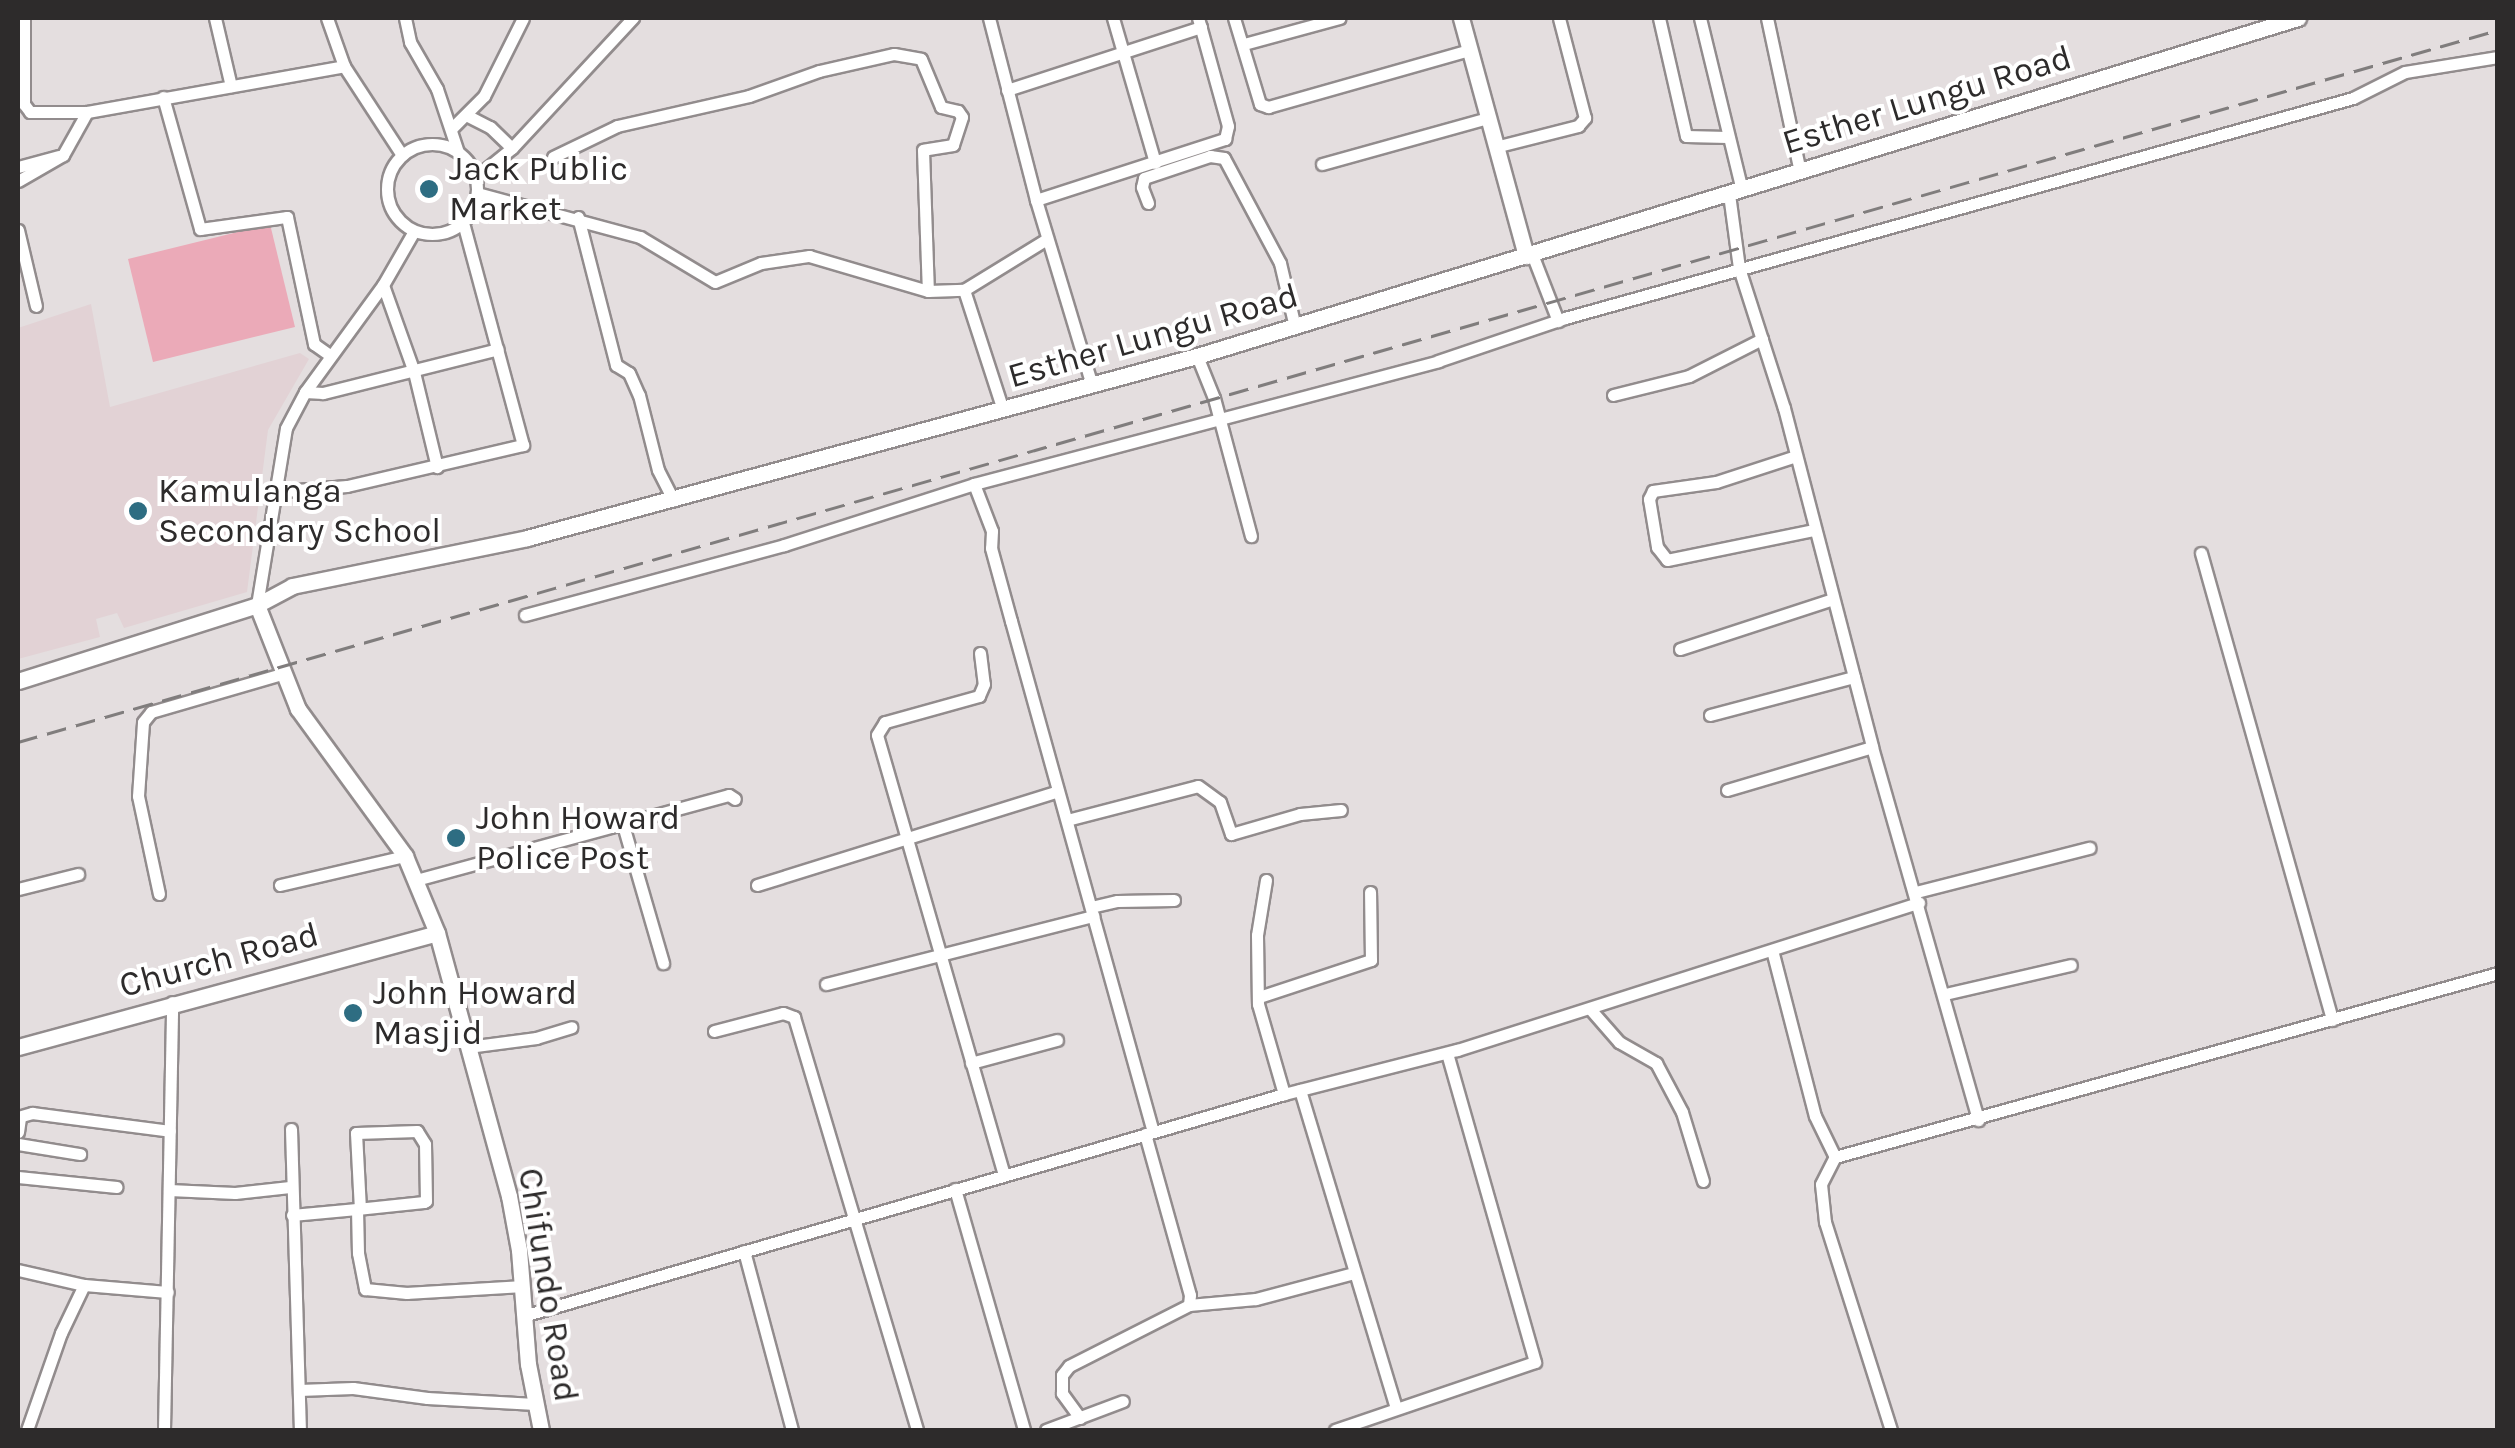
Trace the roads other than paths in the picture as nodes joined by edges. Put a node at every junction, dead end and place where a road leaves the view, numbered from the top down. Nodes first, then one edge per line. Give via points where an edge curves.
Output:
1 (24, 18) edge
2 (215, 18) edge
3 (327, 18) edge
4 (406, 18) edge
5 (523, 18) edge
6 (633, 18) edge
7 (989, 18) edge
8 (1113, 18) edge
9 (1234, 18) edge
10 (1340, 18) edge
11 (1461, 18) edge
12 (1559, 18) edge
13 (1658, 18) edge
14 (1700, 18) edge
15 (1767, 18) edge
16 (2298, 18) edge
17 (1199, 22) edge
18 (1244, 44) junction
19 (1470, 50) junction
20 (1124, 53) junction
21 (2498, 56) edge
22 (344, 66) junction
23 (231, 86) junction
24 (1007, 90) junction
25 (163, 98) junction
26 (87, 112) junction
27 (468, 116) junction
28 (1488, 118) junction
29 (452, 128) junction
30 (1727, 136) junction
31 (1495, 147) junction
32 (512, 148) junction
33 (458, 152) junction
34 (402, 155) junction
35 (63, 156) junction
36 (553, 157) dead end
37 (1155, 163) junction
38 (1322, 164) dead end
39 (18, 168) edge
40 (1800, 172) junction
41 (475, 178) junction
42 (18, 182) edge
43 (1736, 192) junction
44 (477, 194) junction
45 (1036, 200) junction
46 (1148, 203) dead end
47 (578, 217) junction
48 (463, 222) junction
49 (18, 230) edge
50 (414, 231) junction
51 (1047, 239) junction
52 (1529, 255) junction
53 (1740, 268) junction
54 (22, 269) edge
55 (383, 285) junction
56 (964, 290) junction
57 (928, 291) junction
58 (36, 306) dead end
59 (1558, 320) junction
60 (1295, 327) junction
61 (1762, 340) junction
62 (498, 349) junction
63 (330, 355) junction
64 (1197, 356) junction
65 (414, 372) junction
66 (1092, 385) junction
67 (305, 392) junction
68 (1613, 395) dead end
69 (1003, 410) junction
70 (1220, 419) junction
71 (1796, 456) junction
72 (437, 467) junction
73 (974, 484) junction
74 (272, 492) junction
75 (673, 500) junction
76 (1813, 530) junction
77 (1251, 536) dead end
78 (2201, 553) dead end
79 (1833, 599) junction
80 (257, 605) junction
81 (525, 615) dead end
82 (1680, 649) dead end
83 (980, 653) dead end
84 (282, 674) junction
85 (1854, 677) junction
86 (18, 681) edge
87 (1710, 715) dead end
88 (1872, 747) junction
89 (1728, 790) dead end
90 (1058, 791) junction
91 (734, 800) dead end
92 (1341, 810) dead end
93 (1066, 820) junction
94 (624, 825) junction
95 (905, 838) junction
96 (2090, 848) dead end
97 (404, 856) junction
98 (78, 874) dead end
99 (416, 880) junction
100 (1266, 880) dead end
101 (280, 885) dead end
102 (757, 885) dead end
103 (18, 890) edge
104 (1370, 892) dead end
105 (160, 894) dead end
106 (1917, 897) junction
107 (1174, 900) dead end
108 (1092, 911) junction
109 (436, 934) junction
110 (1772, 950) junction
111 (940, 951) junction
112 (663, 963) dead end
113 (2072, 964) dead end
114 (2498, 973) edge
115 (826, 984) dead end
116 (1945, 994) junction
117 (1259, 996) junction
118 (172, 1002) junction
119 (1591, 1010) junction
120 (2332, 1020) junction
121 (571, 1027) dead end
122 (714, 1031) dead end
123 (1057, 1040) dead end
124 (18, 1047) edge
125 (468, 1047) junction
126 (1446, 1053) junction
127 (971, 1063) junction
128 (1300, 1090) junction
129 (1284, 1094) junction
130 (19, 1117) edge
131 (1978, 1120) junction
132 (170, 1130) junction
133 (292, 1130) dead end
134 (18, 1132) edge
135 (1149, 1133) junction
136 (18, 1144) edge
137 (80, 1154) dead end
138 (1835, 1157) junction
139 (1004, 1175) junction
140 (18, 1177) edge
141 (1702, 1181) dead end
142 (290, 1187) junction
143 (116, 1188) dead end
144 (955, 1189) junction
145 (169, 1190) junction
146 (358, 1209) junction
147 (292, 1215) junction
148 (852, 1219) junction
149 (744, 1250) junction
150 (18, 1270) edge
151 (1354, 1272) junction
152 (84, 1285) junction
153 (522, 1286) junction
154 (168, 1292) junction
155 (1189, 1305) junction
156 (523, 1316) junction
157 (299, 1390) junction
158 (1123, 1401) dead end
159 (536, 1404) junction
160 (1396, 1408) junction
161 (1080, 1418) junction
162 (27, 1430) edge
163 (164, 1430) edge
164 (300, 1430) edge
165 (541, 1430) edge
166 (792, 1430) edge
167 (916, 1430) edge
168 (1024, 1430) edge
169 (1046, 1430) edge
170 (1335, 1430) edge
171 (1891, 1430) edge

1 - 26 street via 24,104 39,115
2 - 23 street
3 - 22 street
4 - 29 street via 410,42
5 - 27 street
6 - 32 street
7 - 24 street
8 - 20 street
9 - 18 street
10 - 18 street
11 - 19 street
12 - 31 street via 1585,118 1578,126
13 - 30 street via 1686,136
14 - 30 street
15 - 40 street
16 - 40 street, Esther Lungu Road
17 - 20 street
17 - 37 street via 1228,134
18 - 19 street via 1260,104 1268,107
19 - 28 street
20 - 24 street
20 - 37 street
21 - 53 street via 2405,72 2352,98
22 - 23 street
22 - 34 street
23 - 25 street
24 - 45 street
25 - 26 street
25 - 63 street via 200,229 286,218 314,344
26 - 35 street
27 - 29 street
27 - 32 street
28 - 31 street
28 - 38 street
29 - 33 street
30 - 43 street
31 - 52 street
32 - 41 street
33 - 34 street via 427,144
33 - 41 street
34 - 50 street via 390,172 388,198 394,214
35 - 39 street
35 - 42 street
36 - 57 street via 617,126 748,96 818,71 894,54 920,60 941,107 962,117 953,145 922,150
37 - 45 street
40 - 43 street, Esther Lungu Road
41 - 44 street
43 - 52 street, Esther Lungu Road
43 - 53 street
44 - 47 street
44 - 48 street
45 - 51 street
46 - 60 street via 1144,178 1210,156 1224,158 1280,263
47 - 57 street via 640,237 715,282 761,264 809,256
47 - 75 street via 616,364 629,372 640,395 658,470
48 - 50 street via 435,235
48 - 62 street
49 - 54 street
50 - 55 street
51 - 56 street
51 - 66 street
52 - 59 street
52 - 60 street, Esther Lungu Road
53 - 59 street
53 - 61 street
54 - 58 street
55 - 63 street
55 - 65 street
56 - 57 street
56 - 69 street
59 - 70 street via 1438,362
60 - 64 street, Esther Lungu Road
61 - 68 street via 1689,376
61 - 71 street
62 - 65 street
62 - 72 street via 523,445
63 - 67 street
64 - 66 street, Esther Lungu Road
64 - 70 street
65 - 67 street
65 - 72 street
66 - 69 street, Esther Lungu Road
67 - 74 street via 286,428
69 - 75 street, Esther Lungu Road
70 - 73 street
70 - 77 street
71 - 76 street
71 - 76 street via 1716,482 1653,491 1657,547 1668,560
72 - 74 street via 347,486
73 - 81 street via 784,545
73 - 90 street
74 - 80 street
75 - 80 street, Esther Lungu Road via 292,586
76 - 79 street
78 - 120 street
79 - 82 street
79 - 85 street
80 - 84 street, Chifundo Road
80 - 86 street, Esther Lungu Road
83 - 95 street via 979,696 878,728
84 - 97 street, Chifundo Road via 298,708
84 - 105 street via 151,712 143,722 138,796
85 - 87 street
85 - 88 street
88 - 89 street
88 - 106 street
90 - 93 street
90 - 95 street
91 - 94 street via 730,795
92 - 93 street via 1231,834 1220,802 1198,786
93 - 108 street
94 - 99 street
94 - 112 street
95 - 102 street
95 - 111 street
96 - 106 street
97 - 99 street, Chifundo Road
97 - 101 street
98 - 103 street
99 - 109 street, Chifundo Road
100 - 117 street via 1257,936
104 - 117 street via 1371,960
106 - 110 street
106 - 116 street
107 - 108 street via 1117,900
108 - 111 street
108 - 135 street
109 - 118 street, Church Road
109 - 125 street, Chifundo Road
110 - 119 street
110 - 138 street via 1815,1116
111 - 115 street
111 - 127 street
113 - 116 street
114 - 120 street
116 - 131 street
117 - 129 street
118 - 124 street, Church Road
118 - 132 street
119 - 126 street
119 - 141 street via 1619,1042 1656,1063 1682,1112
120 - 131 street
121 - 125 street
122 - 148 street via 783,1012 794,1017
123 - 127 street
125 - 153 street, Chifundo Road via 509,1196
126 - 128 street
126 - 160 street via 1536,1362
127 - 139 street
128 - 129 street
128 - 151 street
129 - 135 street
130 - 132 street via 32,1113
130 - 134 street
131 - 138 street
132 - 145 street
133 - 142 street
135 - 139 street
135 - 155 street
136 - 137 street
138 - 171 street via 1821,1184 1825,1222
139 - 144 street
140 - 143 street
142 - 145 street via 235,1194
142 - 147 street
144 - 148 street
144 - 168 street
145 - 154 street
146 - 146 street via 426,1201 425,1144 417,1131 356,1133
146 - 147 street
146 - 153 street via 365,1289
147 - 157 street
148 - 149 street
148 - 167 street
149 - 156 street
149 - 166 street
150 - 152 street
151 - 155 street via 1256,1299
151 - 160 street
152 - 154 street
152 - 162 street
153 - 156 street, Chifundo Road
154 - 163 street
155 - 161 street via 1069,1366 1062,1394
156 - 159 street, Chifundo Road
157 - 159 street via 353,1388
157 - 164 street
158 - 161 street
159 - 165 street, Chifundo Road
160 - 170 street
161 - 169 street

